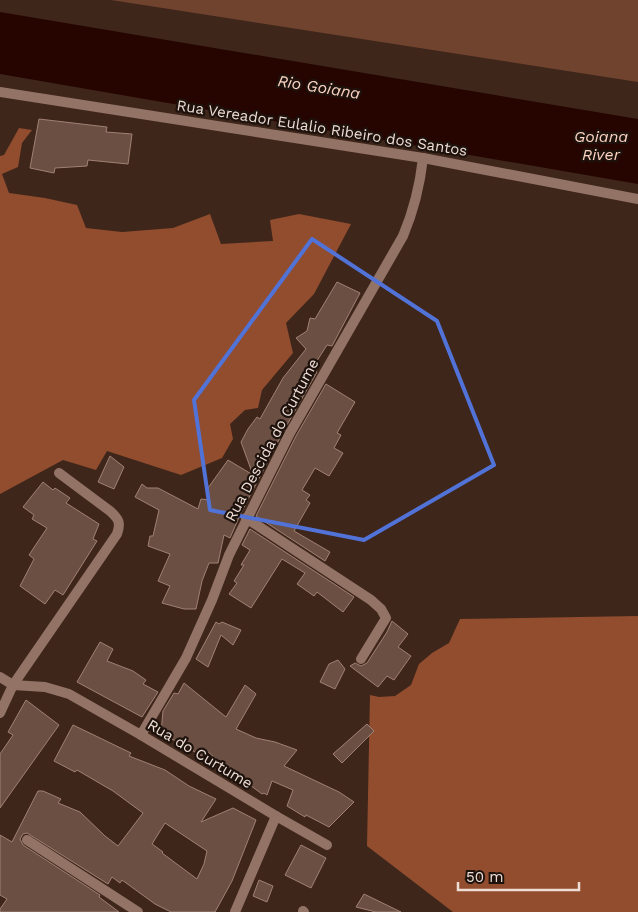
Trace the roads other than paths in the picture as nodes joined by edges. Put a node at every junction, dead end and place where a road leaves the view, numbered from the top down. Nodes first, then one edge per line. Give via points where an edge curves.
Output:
1 (0, 92) edge
2 (423, 158) junction
3 (638, 198) edge
4 (59, 473) dead end
5 (246, 518) junction
6 (360, 659) dead end
7 (0, 676) edge
8 (13, 685) junction
9 (0, 713) edge
10 (141, 735) junction
11 (276, 816) junction
12 (27, 840) dead end
13 (328, 845) dead end
14 (138, 912) edge
15 (235, 912) edge

1 - 2 street, Rua Vereador Eulalio Ribeiro dos Santos
2 - 3 street, Rua Vereador Eulalio Ribeiro dos Santos
2 - 5 street, Rua Descida do Curtume via 413,212 403,236 290,433
4 - 8 street via 110,511 120,525 118,534
5 - 6 street via 382,609 386,618
5 - 10 street, Rua Descida do Curtume via 186,658
7 - 8 street
8 - 9 street
8 - 10 street, Rua do Curtume via 45,687 69,694
10 - 11 street, Rua do Curtume
11 - 13 street, Rua do Curtume
11 - 15 street
12 - 14 street

